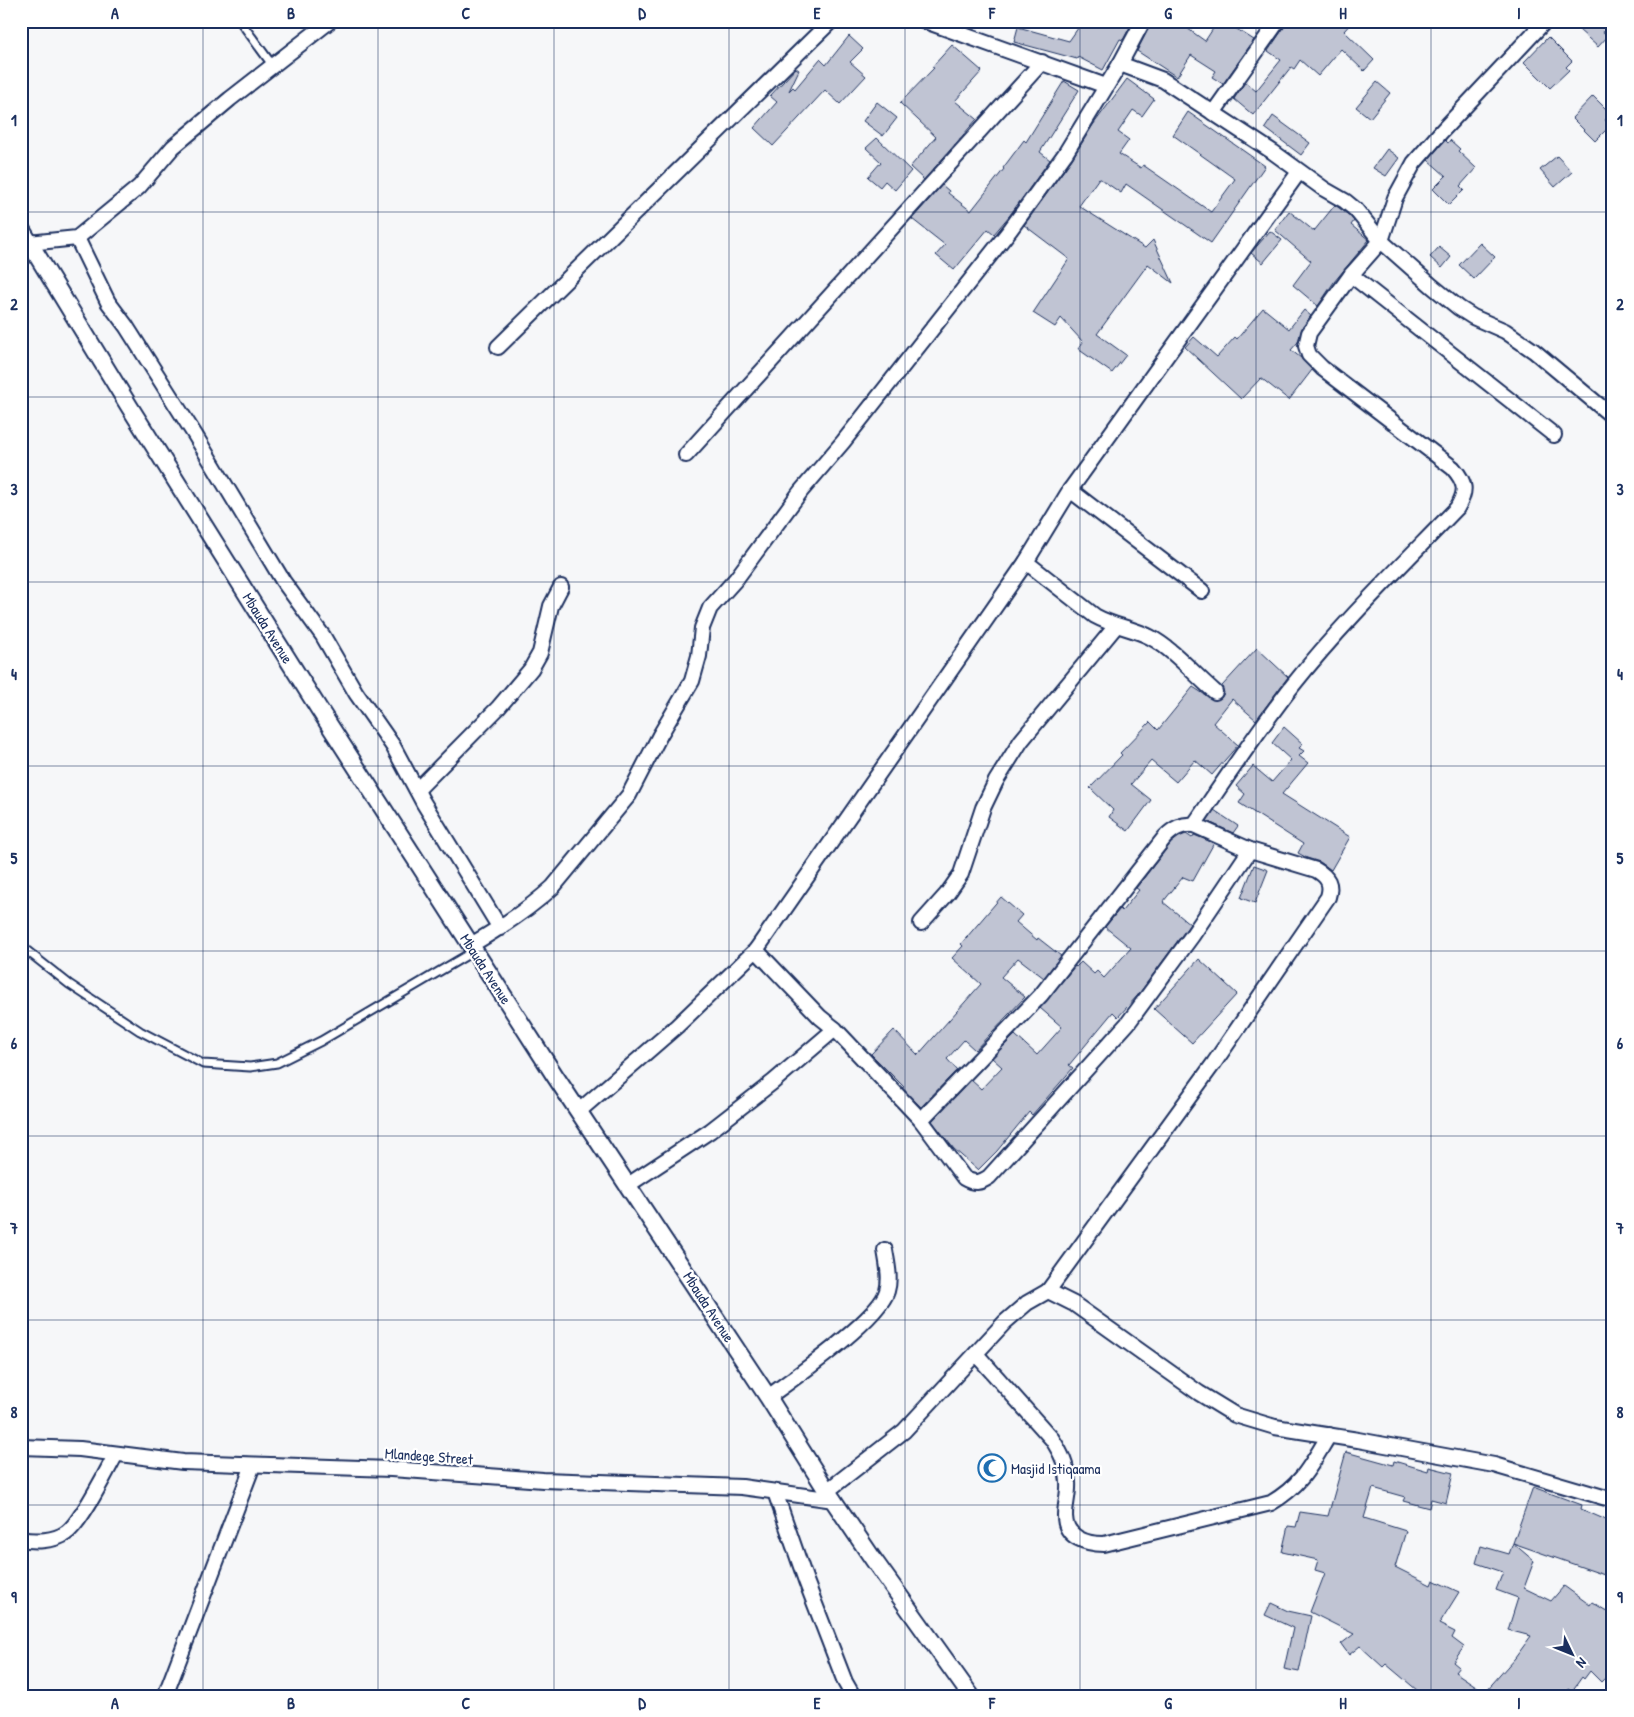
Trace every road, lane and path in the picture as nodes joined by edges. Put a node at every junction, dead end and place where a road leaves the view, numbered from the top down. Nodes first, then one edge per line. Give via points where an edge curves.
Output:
1 (240, 21) edge
2 (330, 21) edge
3 (831, 21) edge
4 (925, 21) edge
5 (1143, 21) edge
6 (1278, 21) edge
7 (1545, 21) edge
8 (1042, 62) junction
9 (1120, 64) junction
10 (273, 66) junction
11 (1106, 86) junction
12 (1213, 112) junction
13 (1299, 172) junction
14 (25, 236) edge
15 (77, 238) junction
16 (1381, 241) junction
17 (1351, 274) junction
18 (498, 347) dead end
19 (1611, 412) edge
20 (1554, 435) dead end
21 (686, 455) dead end
22 (1070, 490) junction
23 (1026, 562) junction
24 (561, 587) dead end
25 (1202, 591) dead end
26 (1116, 626) junction
27 (1215, 692) dead end
28 (417, 790) junction
29 (1194, 825) junction
30 (1250, 850) junction
31 (921, 923) dead end
32 (500, 928) junction
33 (21, 946) edge
34 (473, 948) junction
35 (756, 950) junction
36 (835, 1028) junction
37 (579, 1111) junction
38 (921, 1120) junction
39 (628, 1184) junction
40 (884, 1250) dead end
41 (1048, 1291) junction
42 (976, 1354) junction
43 (768, 1397) junction
44 (1329, 1435) junction
45 (21, 1447) edge
46 (116, 1454) junction
47 (253, 1465) junction
48 (775, 1492) junction
49 (830, 1495) junction
50 (1613, 1500) edge
51 (21, 1539) edge
52 (165, 1696) edge
53 (853, 1696) edge
54 (971, 1696) edge

1 - 10 lane
2 - 10 street
3 - 18 street
4 - 8 street
5 - 9 street
6 - 12 street
7 - 16 street via 1414,163 1395,198
8 - 11 street
8 - 21 street
9 - 11 street
9 - 12 street via 1164,80
10 - 15 street via 173,147 139,186
11 - 32 street via 1065,154 1010,230 710,608 702,628 692,682 629,794 553,887
12 - 13 street
13 - 16 street via 1356,210
13 - 22 street
14 - 15 street
14 - 34 street, Mbauda Avenue via 313,700
15 - 28 street via 108,302 200,443 283,581 393,746
16 - 17 street
16 - 19 street via 1459,308 1505,331
17 - 20 street
17 - 29 street via 1309,333 1306,346 1309,355 1453,468 1462,477 1463,498 1294,684
22 - 23 street
22 - 25 street
23 - 26 street via 1086,610
23 - 35 street
24 - 28 street via 551,606 540,652 531,669 498,708
26 - 27 street via 1156,641
26 - 31 street via 1021,741 984,808 961,874
28 - 32 street
29 - 30 street
29 - 38 street via 1180,826 1165,837 1041,995
30 - 38 street via 1128,1023 989,1177 977,1183 964,1178
30 - 41 street via 1324,874 1329,882 1328,897 1214,1063
32 - 34 street
33 - 34 lane via 69,984 140,1031 203,1064 250,1067 277,1063 321,1041
34 - 37 street, Mbauda Avenue
35 - 36 street via 820,1017
35 - 37 street via 677,1026
36 - 38 street
36 - 39 street via 774,1082 710,1131
37 - 39 street, Mbauda Avenue
39 - 43 street, Mbauda Avenue
40 - 43 street via 889,1273 887,1292 878,1306 847,1337
41 - 42 street via 1019,1309
41 - 44 street via 1074,1304 1199,1394 1234,1415 1276,1427
42 - 44 street via 1061,1452 1069,1484 1066,1524 1076,1537 1092,1544 1104,1544 1271,1503 1298,1484
42 - 49 street via 904,1431
43 - 49 street, Mbauda Avenue
44 - 50 street via 1494,1465
45 - 46 street, Mlandege Street
46 - 47 street, Mlandege Street via 183,1462
46 - 51 street via 68,1532 55,1538
47 - 48 street, Mlandege Street via 742,1487
47 - 52 street
48 - 49 street, Mlandege Street
48 - 53 street via 806,1581
49 - 54 street, Mbauda Avenue

